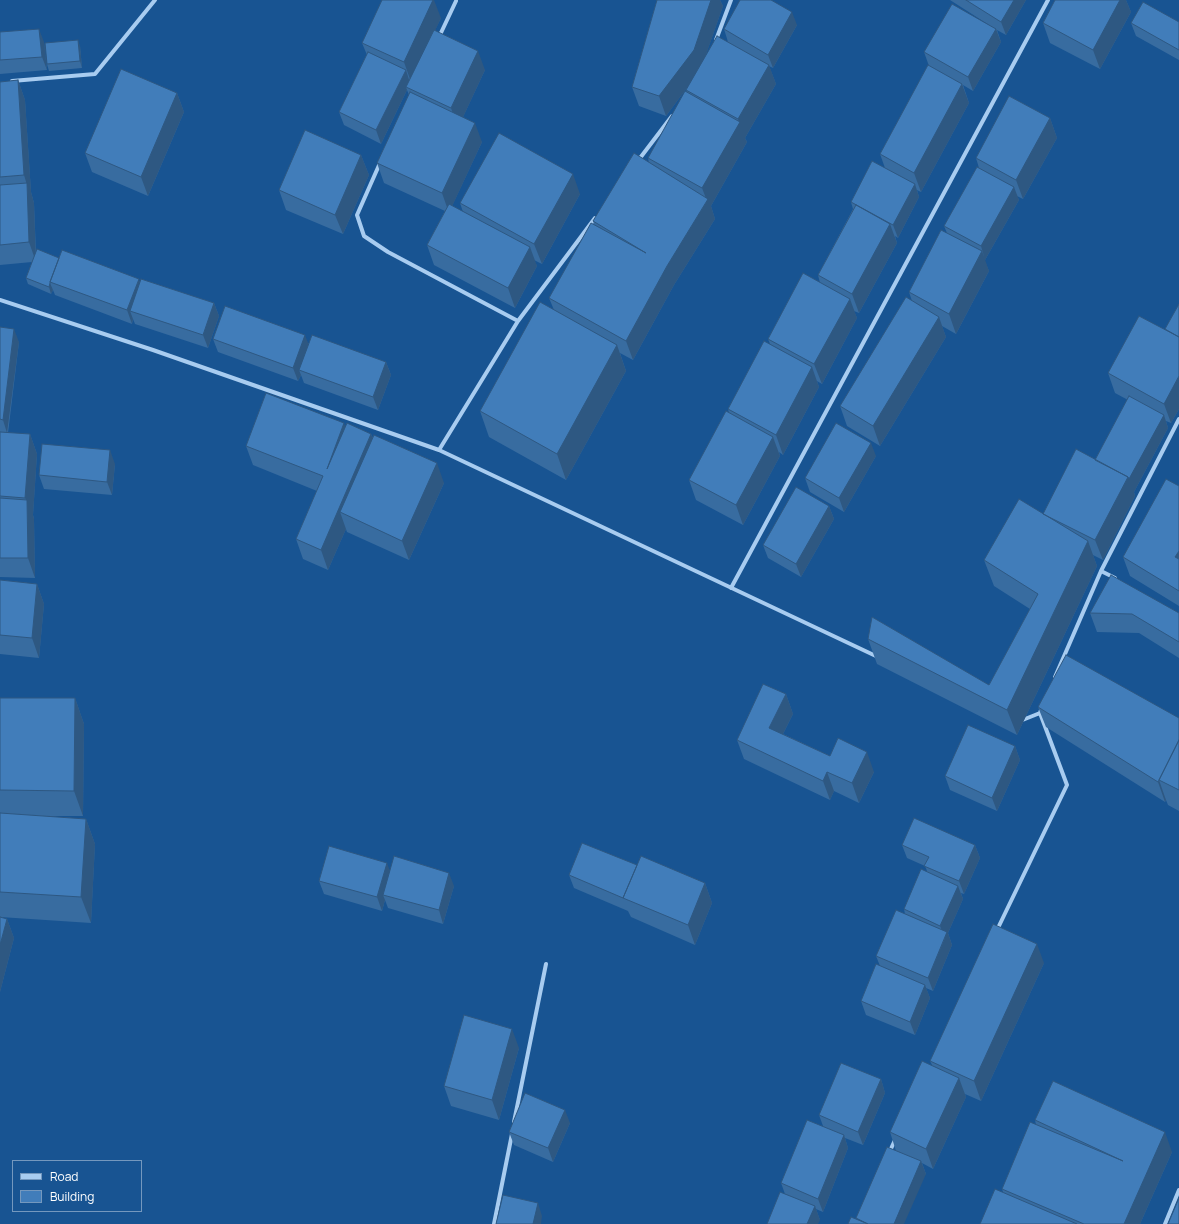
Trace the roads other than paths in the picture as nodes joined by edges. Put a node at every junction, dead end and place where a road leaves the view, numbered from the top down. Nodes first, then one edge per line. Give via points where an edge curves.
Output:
1 (155, 0) edge
2 (731, 0) edge
3 (1048, 0) edge
4 (456, 1) edge
5 (437, 43) edge
6 (715, 44) edge
7 (8, 81) edge
8 (675, 111) edge
9 (381, 162) edge
10 (632, 168) edge
11 (599, 213) edge
12 (0, 300) edge
13 (518, 321) junction
14 (1179, 419) edge
15 (439, 450) junction
16 (1101, 571) junction
17 (1121, 582) edge
18 (731, 588) junction
19 (881, 658) edge
20 (1052, 684) edge
21 (1046, 698) edge
22 (1040, 713) junction
23 (1016, 723) dead end
24 (994, 936) edge
25 (546, 964) dead end
26 (514, 1124) edge
27 (512, 1132) edge
28 (896, 1138) edge
29 (886, 1159) edge
30 (1179, 1190) edge
31 (494, 1224) edge
32 (1165, 1224) edge

1 - 7 street via 94,74
2 - 6 street
3 - 18 street
4 - 5 street
8 - 10 street
9 - 13 street via 357,215 364,236 388,252
11 - 13 street
12 - 15 street via 153,350
13 - 15 street
14 - 16 street
15 - 18 street
16 - 17 street
16 - 20 street
18 - 19 street
21 - 22 street
22 - 23 street
22 - 24 street via 1067,785
25 - 26 street
27 - 31 street
28 - 29 street
30 - 32 street

